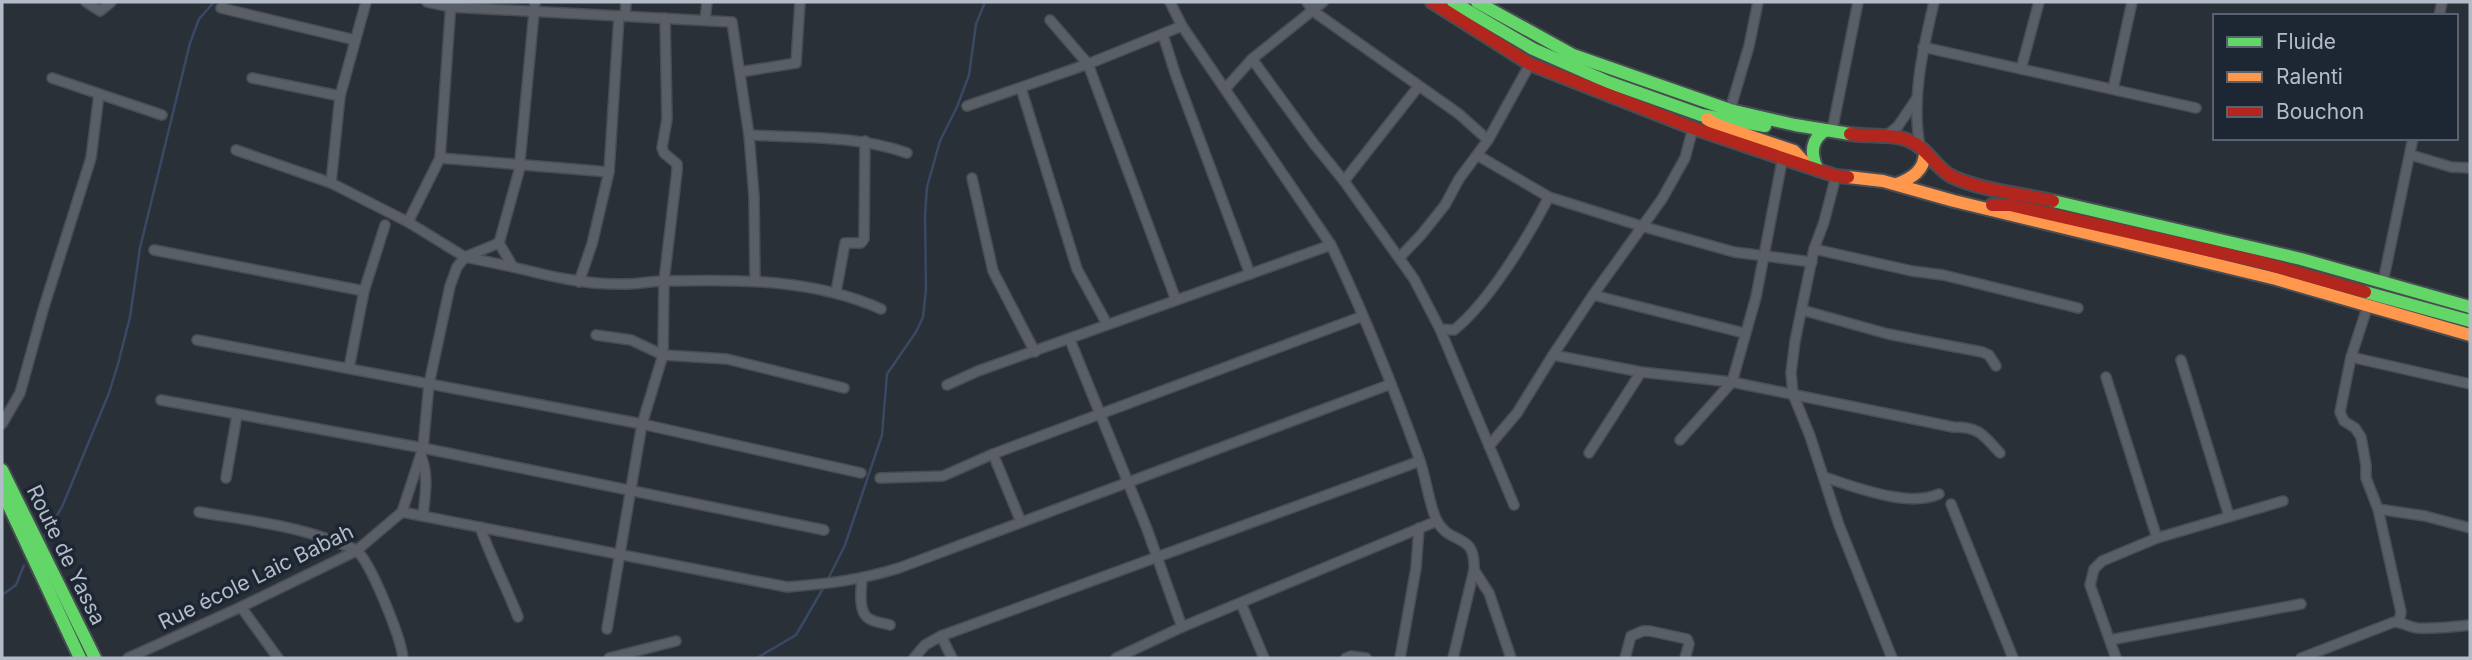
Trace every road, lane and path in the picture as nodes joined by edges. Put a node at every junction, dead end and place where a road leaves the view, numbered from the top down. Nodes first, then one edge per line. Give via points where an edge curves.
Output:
1 (86, 2) edge
2 (111, 2) edge
3 (366, 2) edge
4 (427, 2) edge
5 (626, 2) edge
6 (707, 2) edge
7 (800, 2) edge
8 (1170, 2) edge
9 (1307, 2) edge
10 (1323, 2) edge
11 (1432, 2) edge
12 (1453, 2) edge
13 (1477, 2) edge
14 (1758, 2) edge
15 (1858, 2) edge
16 (1934, 2) edge
17 (2039, 2) edge
18 (2132, 2) edge
19 (451, 4) edge
20 (534, 7) edge
21 (221, 8) dead end
22 (1314, 10) junction
23 (622, 16) junction
24 (665, 18) junction
25 (705, 20) junction
26 (1050, 20) dead end
27 (1182, 26) junction
28 (1163, 35) junction
29 (355, 40) junction
30 (1923, 47) junction
31 (1252, 59) junction
32 (1088, 64) junction
33 (1530, 64) junction
34 (2021, 69) junction
35 (740, 72) junction
36 (52, 78) dead end
37 (253, 78) dead end
38 (1418, 87) junction
39 (1021, 88) junction
40 (1225, 89) junction
41 (2113, 89) junction
42 (99, 94) junction
43 (340, 96) junction
44 (1917, 98) junction
45 (967, 106) dead end
46 (2196, 108) dead end
47 (1730, 110) junction
48 (162, 115) dead end
49 (1701, 115) junction
50 (1693, 128) junction
51 (1824, 130) junction
52 (749, 135) junction
53 (1884, 138) junction
54 (1488, 140) junction
55 (2413, 140) edge
56 (865, 141) junction
57 (1923, 149) junction
58 (236, 150) dead end
59 (907, 153) dead end
60 (1477, 155) junction
61 (2411, 155) junction
62 (1783, 156) junction
63 (440, 158) junction
64 (520, 164) junction
65 (1811, 166) junction
66 (2470, 168) edge
67 (609, 172) junction
68 (1836, 176) junction
69 (1952, 176) junction
70 (972, 178) dead end
71 (1344, 181) junction
72 (331, 183) junction
73 (1896, 184) junction
74 (1937, 196) junction
75 (1549, 197) junction
76 (2010, 205) junction
77 (408, 222) junction
78 (385, 225) dead end
79 (1641, 226) junction
80 (499, 243) junction
81 (1331, 245) junction
82 (1814, 248) junction
83 (154, 250) dead end
84 (1762, 256) junction
85 (465, 257) junction
86 (1400, 257) junction
87 (1812, 262) junction
88 (513, 268) junction
89 (1250, 274) junction
90 (664, 281) junction
91 (755, 281) junction
92 (579, 282) junction
93 (2383, 282) junction
94 (364, 291) junction
95 (836, 292) junction
96 (1593, 295) junction
97 (1177, 300) junction
98 (2368, 305) junction
99 (2470, 307) edge
100 (2078, 308) dead end
101 (881, 309) dead end
102 (1802, 310) junction
103 (1363, 316) junction
104 (2470, 321) edge
105 (1107, 324) junction
106 (1440, 329) junction
107 (1744, 333) junction
108 (596, 335) dead end
109 (2470, 335) edge
110 (197, 340) dead end
111 (1070, 340) junction
112 (1035, 352) junction
113 (663, 355) junction
114 (1553, 355) junction
115 (2351, 357) junction
116 (2181, 360) dead end
117 (1996, 366) dead end
118 (349, 368) junction
119 (1641, 372) junction
120 (2106, 377) dead end
121 (1732, 382) junction
122 (429, 384) junction
123 (1391, 384) junction
124 (2470, 384) edge
125 (947, 386) dead end
126 (844, 388) dead end
127 (1793, 394) junction
128 (161, 400) dead end
129 (1101, 414) junction
130 (237, 415) junction
131 (2, 424) edge
132 (642, 424) junction
133 (1680, 439) dead end
134 (1489, 446) junction
135 (422, 452) junction
136 (1589, 453) dead end
137 (2000, 453) dead end
138 (993, 454) junction
139 (1420, 461) junction
140 (2, 470) edge
141 (860, 473) dead end
142 (1824, 477) junction
143 (226, 478) dead end
144 (880, 478) dead end
145 (1128, 482) junction
146 (2, 491) edge
147 (631, 491) junction
148 (1939, 494) dead end
149 (2283, 501) dead end
150 (1951, 504) dead end
151 (1514, 505) dead end
152 (2378, 509) junction
153 (198, 512) dead end
154 (402, 512) junction
155 (423, 516) junction
156 (2229, 516) junction
157 (1437, 521) junction
158 (1021, 522) junction
159 (480, 527) junction
160 (1419, 528) junction
161 (2470, 528) edge
162 (824, 530) dead end
163 (2157, 538) junction
164 (356, 551) junction
165 (620, 555) junction
166 (1156, 557) junction
167 (1474, 570) junction
168 (862, 579) junction
169 (1241, 603) junction
170 (2301, 604) dead end
171 (241, 607) junction
172 (518, 617) dead end
173 (2399, 622) junction
174 (890, 625) dead end
175 (2470, 625) edge
176 (1182, 627) junction
177 (607, 629) dead end
178 (941, 636) junction
179 (2110, 640) junction
180 (676, 641) dead end
181 (80, 658) edge
182 (95, 658) edge
183 (128, 658) edge
184 (278, 658) edge
185 (403, 658) edge
186 (609, 658) edge
187 (914, 658) edge
188 (952, 658) edge
189 (1116, 658) edge
190 (1264, 658) edge
191 (1346, 658) edge
192 (1366, 658) edge
193 (1400, 658) edge
194 (1453, 658) edge
195 (1511, 658) edge
196 (1625, 658) edge
197 (1685, 658) edge
198 (1892, 658) edge
199 (2013, 658) edge
200 (2116, 658) edge
201 (2301, 658) edge

1 - 2 street via 100,11
3 - 29 street
4 - 19 street
5 - 23 street
6 - 25 street
7 - 35 street via 796,63
8 - 27 street
9 - 22 street
10 - 22 street
11 - 33 main road
12 - 49 main road via 1558,61
13 - 47 main road via 1573,55
14 - 47 street
15 - 51 street
16 - 30 street
17 - 34 street
18 - 41 street
19 - 20 street
19 - 63 street
20 - 23 street
20 - 64 street
21 - 29 street
22 - 31 street
22 - 38 street
23 - 24 street
23 - 67 street
24 - 25 street
24 - 90 street via 667,119 662,148 677,164 677,171
25 - 35 street via 732,22
26 - 32 street
27 - 28 street
27 - 40 street
28 - 32 street
28 - 89 street
29 - 43 street
30 - 34 street
30 - 44 street
31 - 40 street
31 - 71 street
32 - 39 street
32 - 97 street
33 - 50 main road
33 - 54 street
34 - 41 street
35 - 52 street
36 - 42 street
37 - 43 street
38 - 54 street
38 - 71 street
39 - 45 street
39 - 105 street via 1077,269
40 - 81 street
41 - 46 street
42 - 48 street
42 - 131 street via 91,158 20,393
43 - 72 street
44 - 53 street
44 - 57 street via 1917,131
47 - 51 main road
49 - 51 main road via 1787,131
49 - 65 main road via 1717,125 1794,151
50 - 62 main road
50 - 79 street via 1674,180
51 - 53 main road
51 - 65 main road via 1815,139
52 - 56 street
52 - 91 street
53 - 57 main road via 1896,137
54 - 60 street
55 - 61 street
56 - 59 street
56 - 95 street via 864,239 845,243
57 - 69 main road
57 - 73 main road via 1924,166
58 - 72 street
60 - 75 street
60 - 86 street via 1429,225
61 - 66 street
61 - 93 street
62 - 65 main road
62 - 84 street
63 - 64 street
63 - 77 street
64 - 67 street
64 - 80 street
65 - 68 main road
67 - 92 street
68 - 73 main road
68 - 82 street
69 - 76 main road via 1964,189
69 - 93 main road
70 - 112 street via 993,271
71 - 86 street
72 - 77 street
73 - 74 main road
74 - 76 main road
74 - 98 main road
75 - 79 street
75 - 106 street via 1531,230 1472,311 1454,330
76 - 104 main road via 2260,262
77 - 85 street
78 - 94 street
79 - 84 street
79 - 96 street
80 - 85 street
80 - 88 street
81 - 89 street
81 - 103 street
82 - 87 street
82 - 100 street
83 - 94 street
84 - 87 street
84 - 107 street
85 - 88 street
85 - 122 street via 450,286
86 - 106 street
87 - 102 street
88 - 92 street
89 - 97 street
90 - 91 street
90 - 92 street
90 - 113 street
91 - 95 street
93 - 99 main road
94 - 118 street
95 - 101 street
96 - 107 street
96 - 114 street
97 - 105 street
98 - 109 main road
98 - 115 street
102 - 117 street via 1888,334 1982,352
102 - 127 street via 1791,373
103 - 123 street
103 - 129 street
105 - 111 street
106 - 134 street
107 - 121 street
108 - 113 street via 631,340
110 - 118 street
111 - 112 street
111 - 129 street
112 - 125 street
113 - 126 street via 727,359
113 - 132 street
114 - 119 street
114 - 134 street via 1517,413
115 - 124 street
115 - 152 street via 2340,412 2361,437 2366,478
116 - 156 street
118 - 122 street
119 - 121 street
119 - 136 street
120 - 163 street
121 - 127 street
121 - 133 street
122 - 132 street
122 - 135 street
123 - 139 street
123 - 145 street
127 - 137 street via 1974,428
127 - 142 street
128 - 130 street
129 - 138 street
129 - 145 street
130 - 135 street
130 - 143 street
132 - 141 street
132 - 147 street
134 - 151 street
135 - 147 street
135 - 154 street
135 - 155 street
138 - 144 street via 943,476
138 - 158 street
139 - 157 street
139 - 166 street
140 - 182 main road, Route de Yassa
142 - 148 street via 1905,498 1928,499
142 - 198 street
145 - 158 street
145 - 166 street
146 - 181 main road, Route de Yassa
147 - 162 street
147 - 165 street
149 - 156 street
150 - 199 street
152 - 161 street
152 - 173 street via 2401,612
153 - 164 street via 273,524
154 - 155 street
154 - 164 street, Rue école Laic Babah
155 - 159 street
156 - 163 street
157 - 160 street
157 - 167 street via 1471,547
158 - 168 street
159 - 165 street
159 - 172 street
160 - 169 street
160 - 193 street
163 - 179 street via 2102,561 2094,569 2092,595
164 - 171 street, Rue école Laic Babah
164 - 185 street via 389,613
165 - 168 street via 787,587
165 - 177 street
166 - 176 street
166 - 178 street
167 - 194 street
167 - 195 street via 1489,593
168 - 174 street via 864,613
169 - 176 street
169 - 190 street
170 - 179 street
171 - 183 street, Rue école Laic Babah
171 - 184 street
173 - 175 street via 2435,629
173 - 201 street
176 - 189 street
178 - 187 street
178 - 188 street
179 - 200 street
180 - 186 street
191 - 192 street
196 - 197 street via 1632,636 1650,631 1687,639

